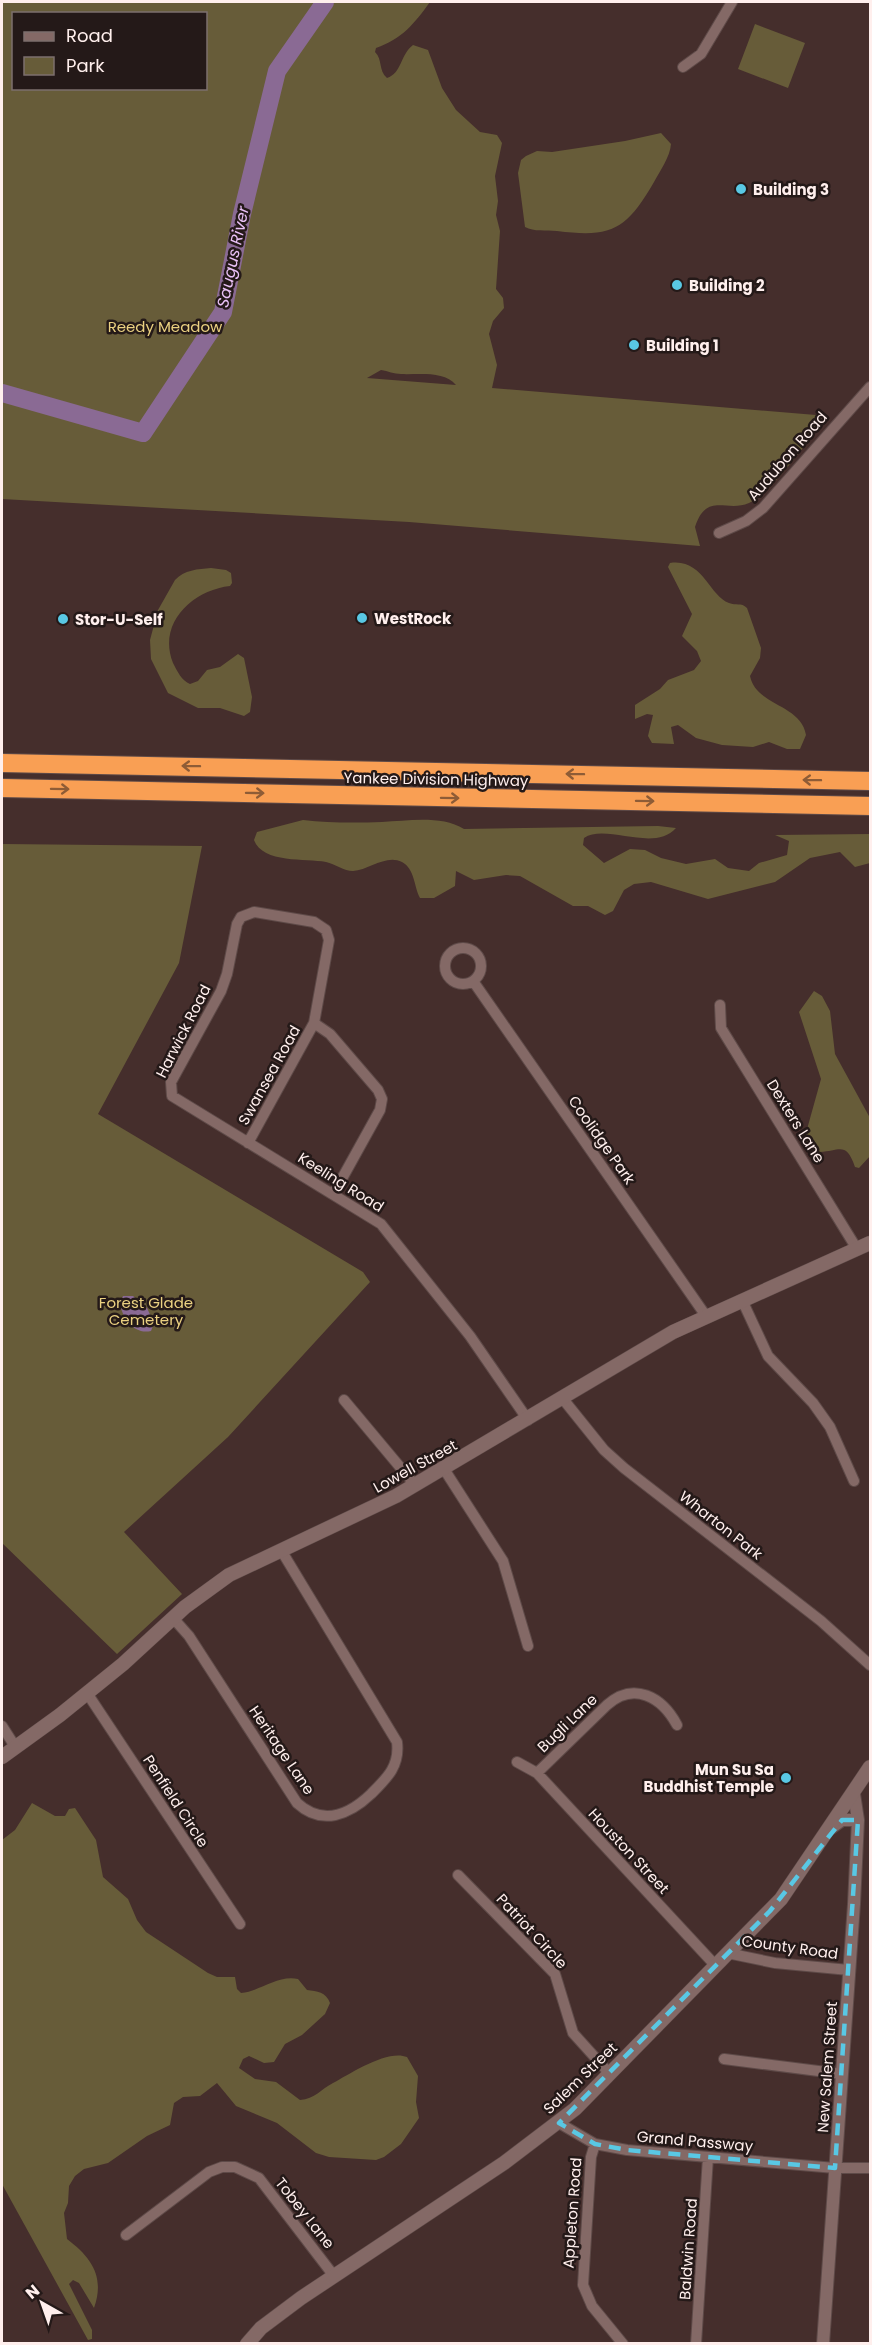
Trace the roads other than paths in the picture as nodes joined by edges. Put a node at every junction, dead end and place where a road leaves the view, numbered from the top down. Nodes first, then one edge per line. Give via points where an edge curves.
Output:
1 (732, 2) edge
2 (683, 67) dead end
3 (870, 387) edge
4 (719, 533) dead end
5 (2, 763) edge
6 (870, 781) edge
7 (2, 788) edge
8 (870, 806) edge
9 (243, 915) joint
10 (473, 981) dead end
11 (720, 1005) dead end
12 (314, 1023) junction
13 (170, 1091) joint
14 (248, 1143) junction
15 (334, 1193) junction
16 (864, 1246) edge
17 (742, 1300) junction
18 (706, 1316) junction
19 (344, 1400) dead end
20 (563, 1400) junction
21 (528, 1420) junction
22 (444, 1469) junction
23 (854, 1481) dead end
24 (415, 1485) junction
25 (281, 1550) junction
26 (173, 1618) junction
27 (528, 1646) dead end
28 (870, 1665) edge
29 (87, 1693) junction
30 (677, 1725) dead end
31 (2, 1726) edge
32 (16, 1748) junction
33 (2, 1757) edge
34 (517, 1762) dead end
35 (870, 1767) edge
36 (537, 1773) junction
37 (854, 1794) junction
38 (858, 1820) junction
39 (833, 1825) junction
40 (458, 1875) dead end
41 (240, 1924) dead end
42 (727, 1953) junction
43 (715, 1965) junction
44 (849, 1970) junction
45 (724, 2059) dead end
46 (610, 2074) junction
47 (842, 2074) junction
48 (559, 2123) junction
49 (595, 2144) junction
50 (708, 2157) junction
51 (835, 2168) junction
52 (870, 2168) edge
53 (126, 2235) dead end
54 (334, 2276) junction
55 (247, 2343) edge
56 (623, 2343) edge
57 (696, 2343) edge
58 (823, 2343) edge

1 - 2 street via 701,54
3 - 4 street, Audubon Road via 763,508
6 -> 5 highway, Yankee Division Highway
7 -> 8 highway, Yankee Division Highway
9 - 12 street, Swansea Road via 254,912 279,916 317,923 326,930 329,943
9 - 13 street, Harwick Road via 237,924 224,984 172,1080
10 - 18 street, Coolidge Park
11 - 16 street, Dexters Lane via 722,1030
12 - 14 street, Swansea Road
12 - 15 street via 330,1034 382,1099 380,1110
13 - 14 street, Keeling Road via 177,1101
14 - 15 street, Keeling Road
15 - 21 street, Keeling Road via 382,1226 470,1336
16 - 17 main road, Lowell Street
17 - 18 main road, Lowell Street
17 - 23 street via 772,1361 813,1403 830,1427
18 - 20 main road, Lowell Street via 664,1337
19 - 24 street
20 - 21 main road, Lowell Street
20 - 28 street, Wharton Park via 624,1468 821,1621
21 - 22 main road, Lowell Street
22 - 24 main road, Lowell Street
22 - 27 street via 504,1561
24 - 25 main road, Lowell Street
25 - 26 main road, Lowell Street via 221,1580
25 - 26 street, Heritage Lane via 397,1742 391,1773 352,1810 323,1816 297,1803 189,1635
26 - 29 main road, Lowell Street
29 - 32 main road, Lowell Street
29 - 41 street, Penfield Circle
30 - 36 street, Bugli Lane via 665,1706 652,1696 620,1696
31 - 32 street
32 - 33 main road, Lowell Street
34 - 36 street, Houston Street
35 - 37 main road, Salem Street
36 - 43 street, Houston Street
37 - 38 street, New Salem Street
37 - 39 main road, Salem Street
38 - 39 street via 842,1820
38 - 44 street, New Salem Street
39 - 42 main road, Salem Street via 781,1899
40 - 46 street, Patriot Circle via 553,1971 561,1985 575,2036
42 - 43 main road, Salem Street
42 - 44 street, County Road via 775,1963
43 - 46 main road, Salem Street
44 - 47 street, New Salem Street
45 - 47 street
46 - 48 main road, Salem Street
47 - 51 street, New Salem Street
48 - 49 street, Grand Passway
48 - 54 main road, Salem Street
49 - 50 street, Grand Passway
49 - 56 street, Appleton Road via 591,2155 583,2284 592,2306
50 - 51 street, Grand Passway
50 - 57 street, Baldwin Road
51 - 52 street, Grand Passway
51 - 58 street, New Salem Street
53 - 54 street, Tobey Lane via 209,2172 235,2167 259,2178
54 - 55 main road, Salem Street via 273,2319

